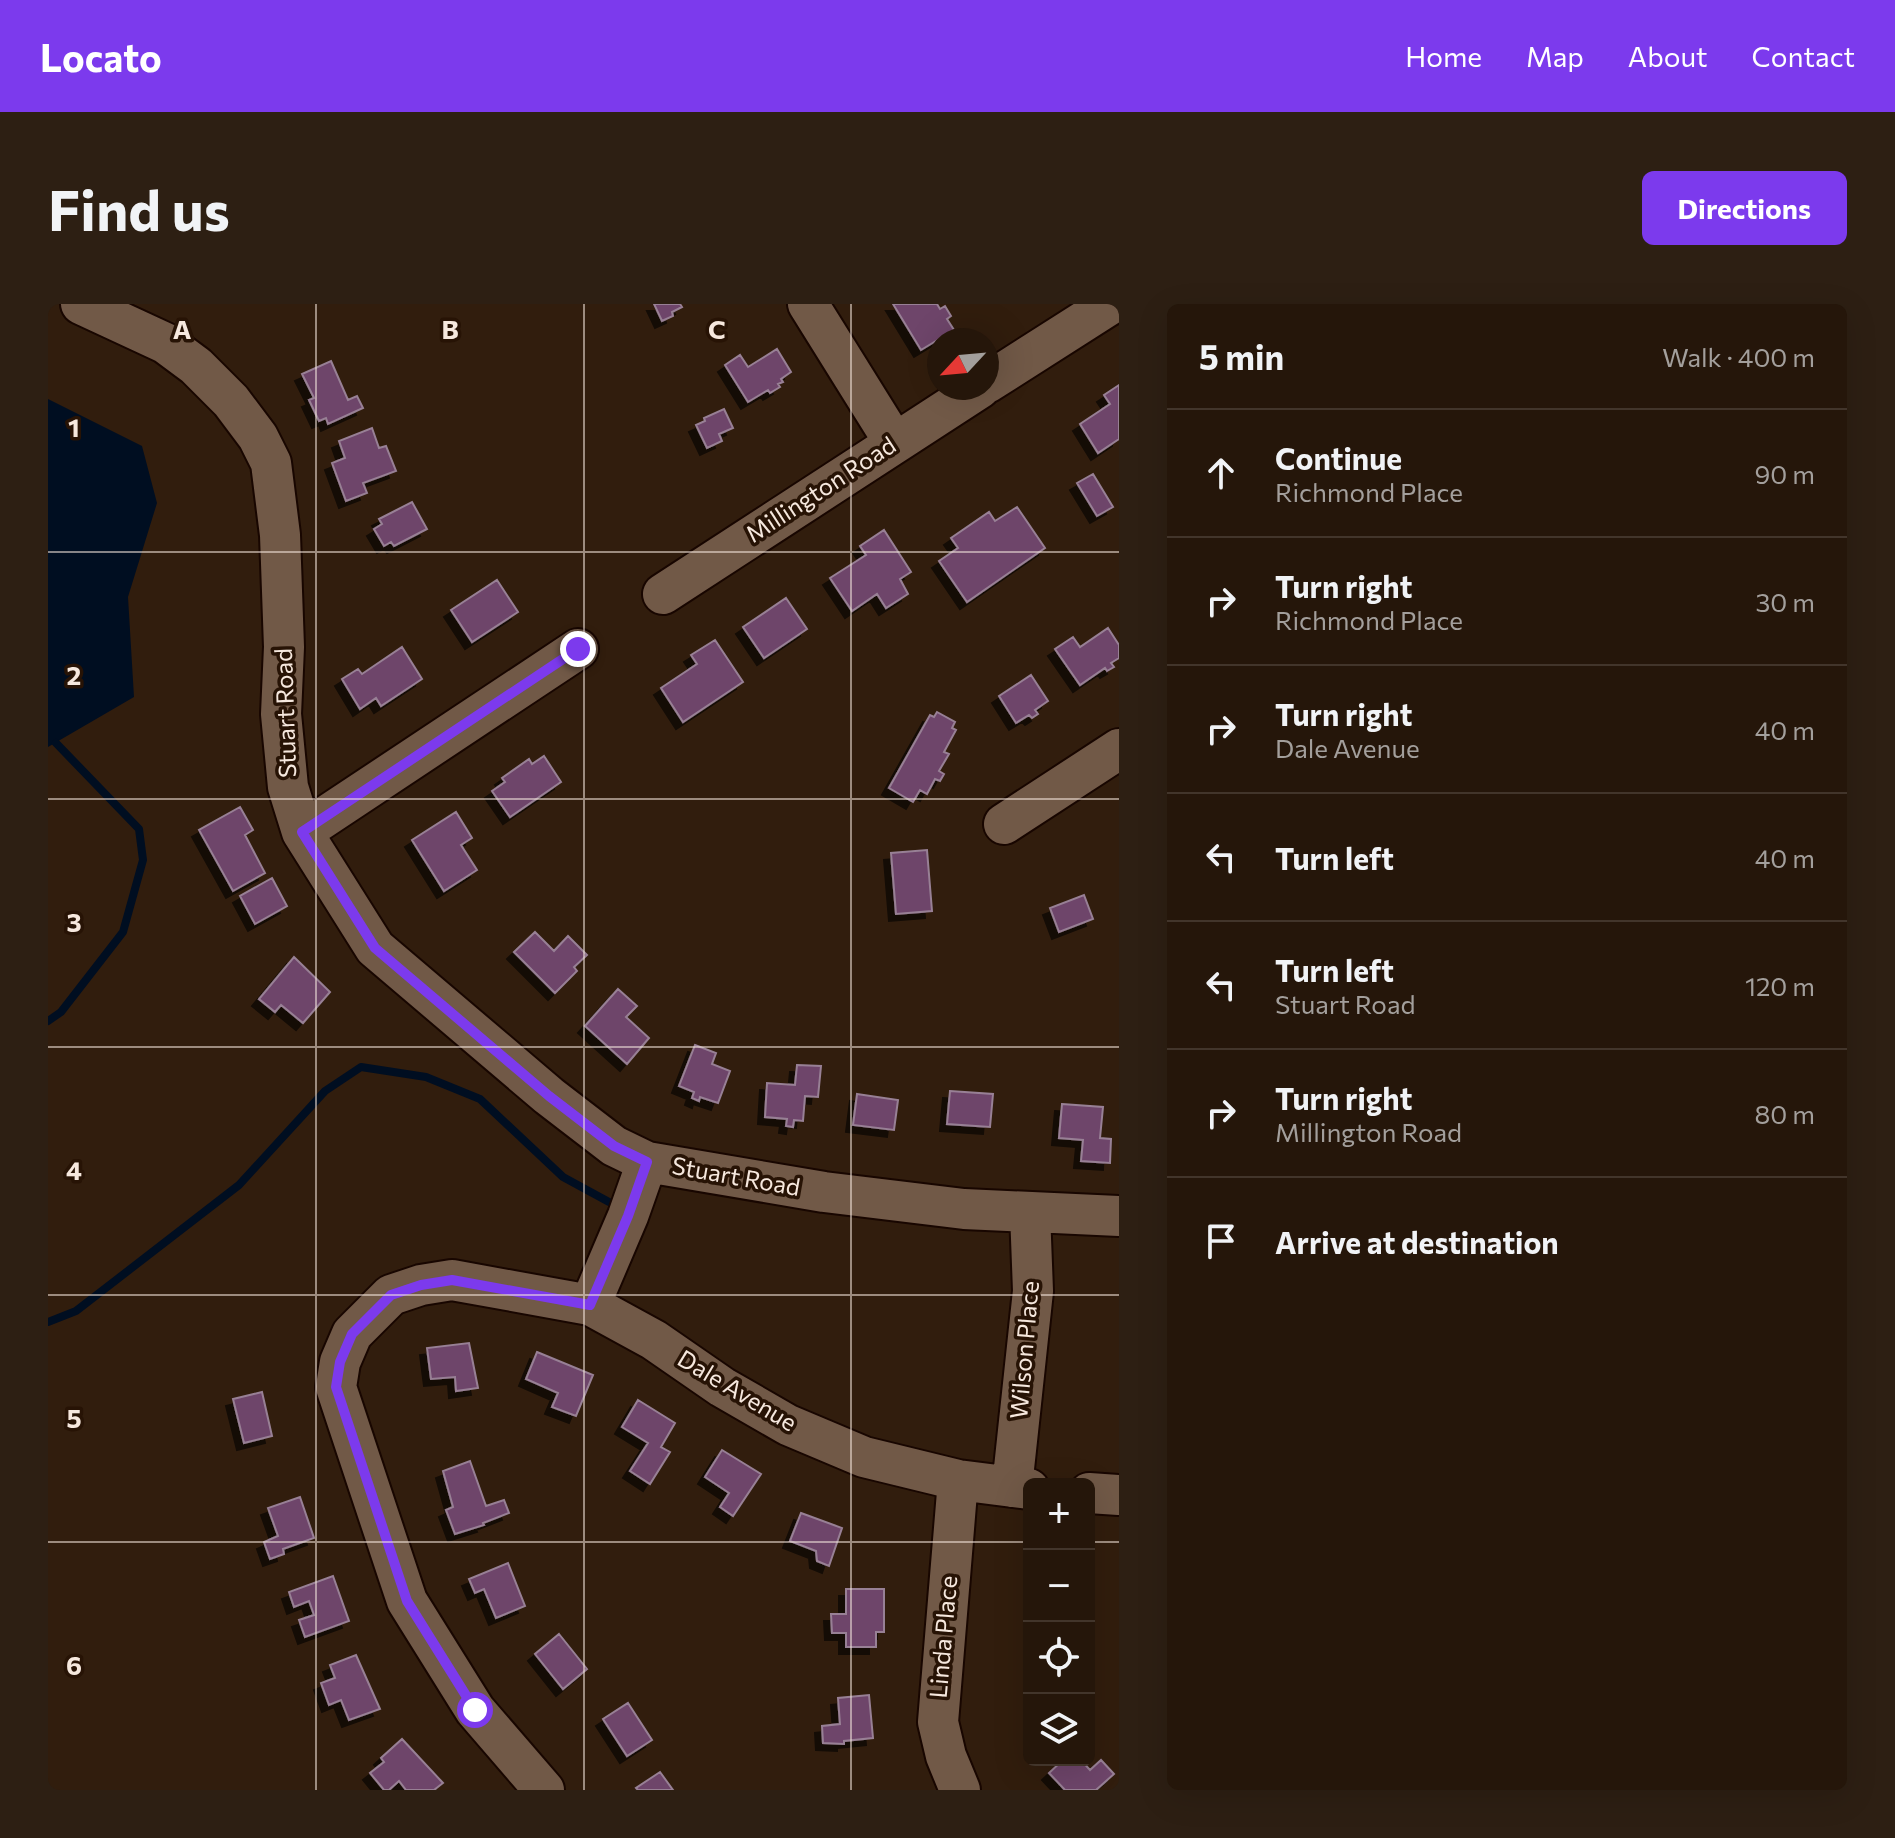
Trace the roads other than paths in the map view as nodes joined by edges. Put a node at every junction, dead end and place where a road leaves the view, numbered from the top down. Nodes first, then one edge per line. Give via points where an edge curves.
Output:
1 (81, 304) edge
2 (808, 304) edge
3 (1111, 304) edge
4 (999, 375) edge
5 (961, 400) edge
6 (894, 442) junction
7 (663, 594) dead end
8 (578, 649) dead end
9 (1119, 749) edge
10 (1004, 824) dead end
11 (302, 832) junction
12 (647, 1162) junction
13 (1030, 1212) junction
14 (1119, 1216) edge
15 (590, 1305) junction
16 (958, 1480) junction
17 (1020, 1488) edge
18 (1095, 1493) edge
19 (1119, 1495) edge
20 (544, 1790) edge
21 (960, 1790) edge

1 - 11 street, Stuart Road via 165,343 196,366 231,401 271,463 280,535 281,714 288,787
2 - 6 street
3 - 4 street
5 - 6 street, Millington Road
6 - 7 street, Millington Road
8 - 11 street
9 - 10 street
11 - 12 street, Stuart Road via 375,948 549,1096 614,1146
12 - 13 street, Stuart Road via 824,1192
12 - 15 street
13 - 14 street, Stuart Road
13 - 17 street, Wilson Place via 1033,1291
15 - 16 street, Dale Avenue via 788,1425 864,1457
15 - 20 street, Dale Avenue via 452,1280 421,1285 391,1295 352,1334 336,1387 407,1601 475,1710
16 - 17 street, Dale Avenue
16 - 21 street, Linda Place via 938,1722
18 - 19 street

